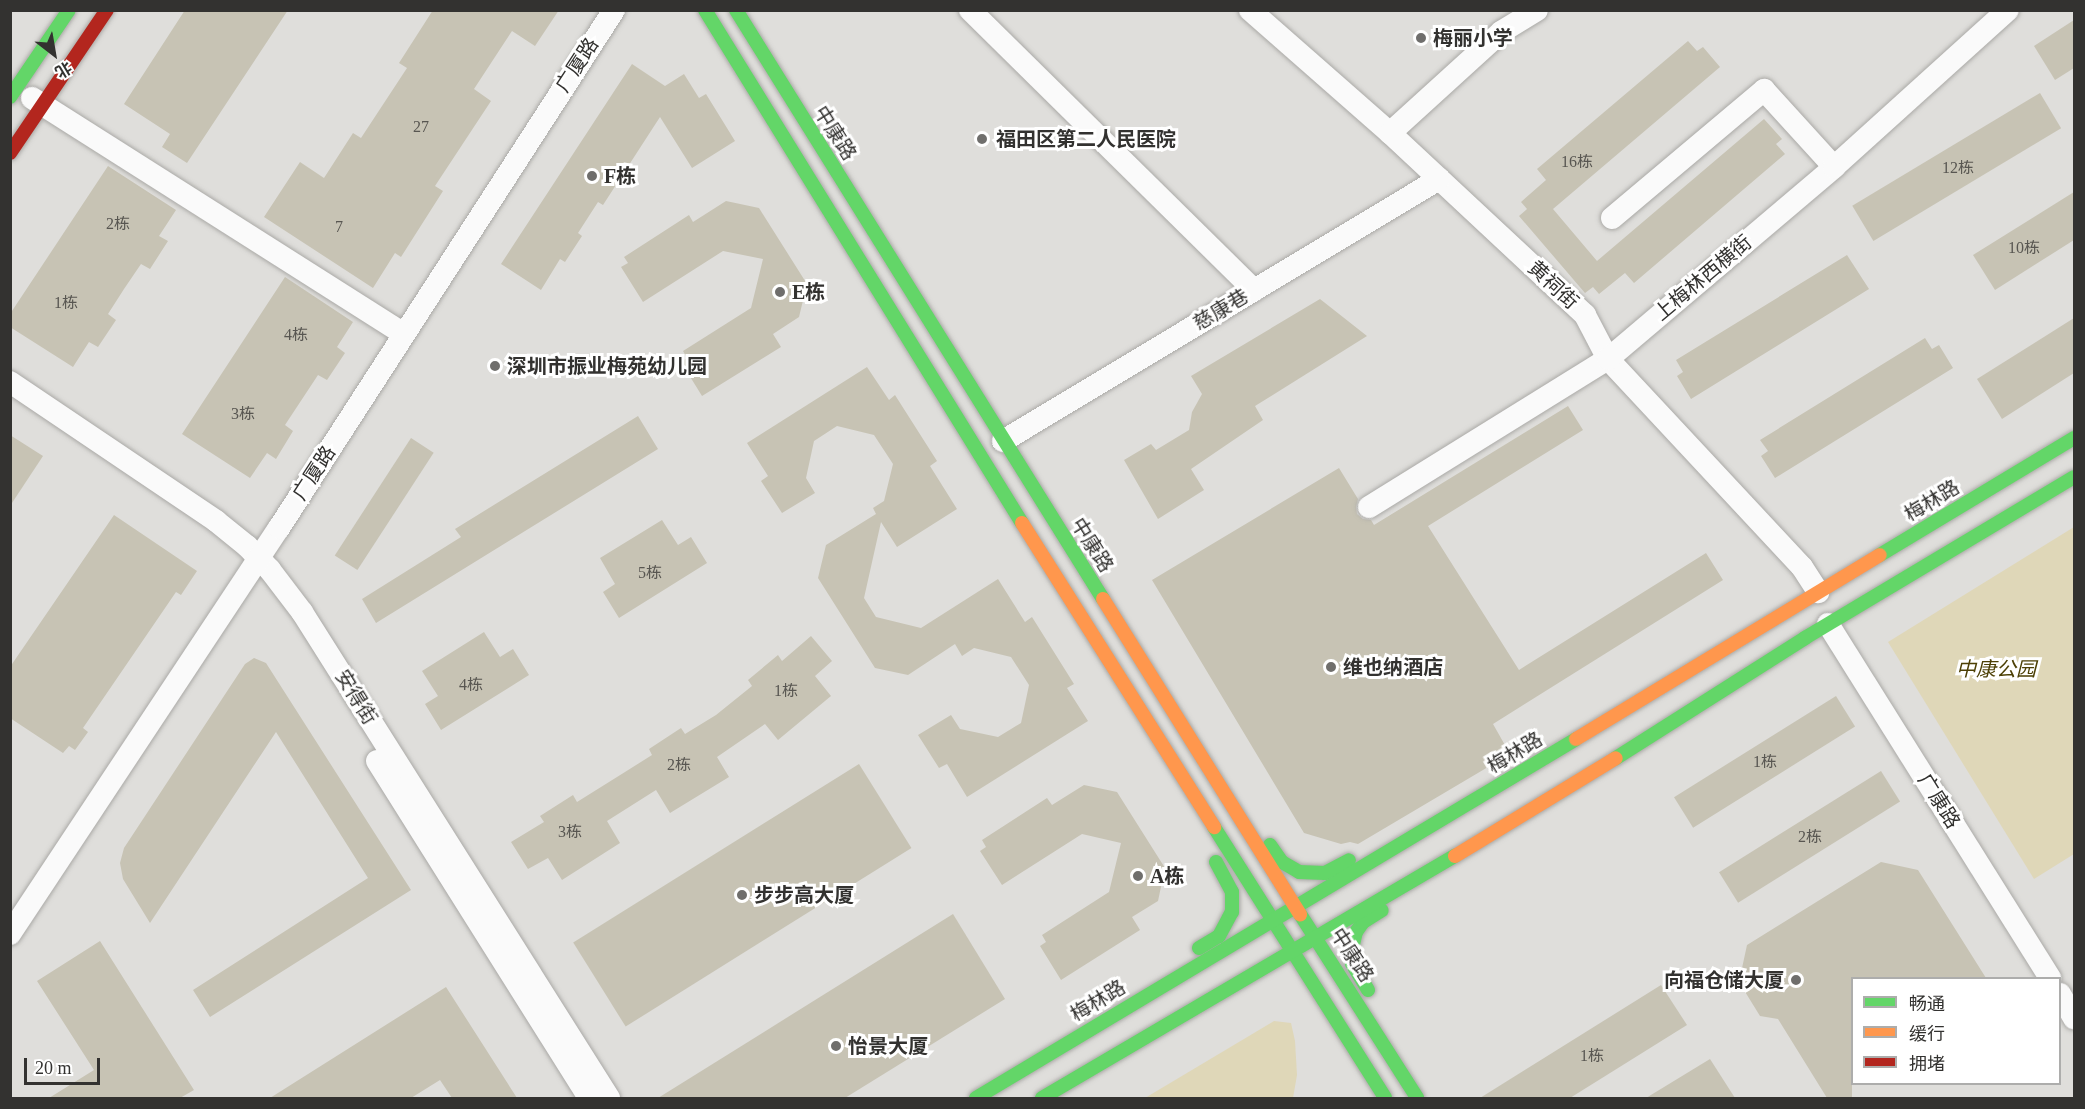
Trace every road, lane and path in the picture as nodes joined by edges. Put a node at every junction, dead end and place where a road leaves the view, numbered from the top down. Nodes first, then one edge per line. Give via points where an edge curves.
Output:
1 (69, 10) edge
2 (106, 10) edge
3 (614, 10) edge
4 (705, 10) edge
5 (736, 10) edge
6 (970, 10) edge
7 (1250, 10) edge
8 (1537, 10) edge
9 (2008, 10) edge
10 (13, 92) edge
11 (43, 104) junction
12 (1390, 133) junction
13 (10, 153) edge
14 (1834, 167) junction
15 (1439, 179) junction
16 (1612, 218) dead end
17 (1254, 290) junction
18 (403, 333) junction
19 (1608, 359) junction
20 (10, 382) edge
21 (10, 401) edge
22 (2074, 438) edge
23 (1003, 441) junction
24 (2074, 477) edge
25 (1369, 507) dead end
26 (255, 564) junction
27 (1818, 592) junction
28 (1828, 624) junction
29 (1236, 813) junction
30 (1215, 826) junction
31 (1385, 855) junction
32 (1405, 886) junction
33 (1298, 906) junction
34 (1273, 920) junction
35 (10, 934) edge
36 (1316, 936) junction
37 (1292, 951) junction
38 (2049, 977) edge
39 (1294, 984) dead end
40 (1152, 991) junction
41 (2061, 996) edge
42 (1209, 1016) dead end
43 (2074, 1018) edge
44 (1169, 1022) junction
45 (1380, 1039) junction
46 (1357, 1053) junction
47 (589, 1098) edge
48 (609, 1098) edge
49 (975, 1098) edge
50 (1042, 1098) edge
51 (1385, 1098) edge
52 (1417, 1098) edge

1 - 10 main road
2 - 11 main road
3 - 18 street, 广厦路
4 - 30 main road via 980,456
5 - 23 main road, 中康路
6 - 17 street
7 - 12 street, 黄祠街
8 - 12 street via 1501,32
9 - 14 street, 上梅林西横街
10 - 11 street
11 - 13 main road
11 - 18 street
12 - 15 street, 黄祠街
14 - 16 street via 1764,90
14 - 19 street, 上梅林西横街
15 - 17 street, 慈康巷
15 - 19 street, 黄祠街 via 1586,315
17 - 23 street, 慈康巷
18 - 26 street, 广厦路
19 - 25 street, 上梅林西横街
19 - 27 street, 黄祠街 via 1802,567
20 - 26 street, 安得街 via 216,521
21 - 26 street, 安得街
22 - 27 main road, 梅林路
23 - 29 main road, 中康路
24 - 28 main road
26 - 35 street, 广厦路
26 - 47 street, 安得街
26 - 48 street, 安得街 via 302,612
27 - 31 main road, 梅林路
28 - 32 main road
28 - 38 street, 广康路
29 - 31 main road via 1258,828 1282,862 1299,872 1325,873 1355,857
29 - 33 main road, 中康路
30 - 34 main road
30 - 40 main road via 1212,853 1234,901 1228,925 1220,936 1188,955
31 - 33 main road, 梅林路
32 - 36 main road
32 - 45 main road via 1388,907 1363,922 1356,932 1352,963 1376,1003
33 - 34 main road, 梅林路
33 - 36 main road, 中康路
34 - 37 main road
34 - 40 main road, 梅林路
36 - 37 main road
36 - 45 main road, 中康路
37 - 44 main road
37 - 46 main road
39 - 46 main road via 1309,993 1329,1023
40 - 49 main road, 梅林路
41 - 43 street
42 - 44 main road
44 - 50 main road
45 - 52 main road, 中康路
46 - 51 main road

